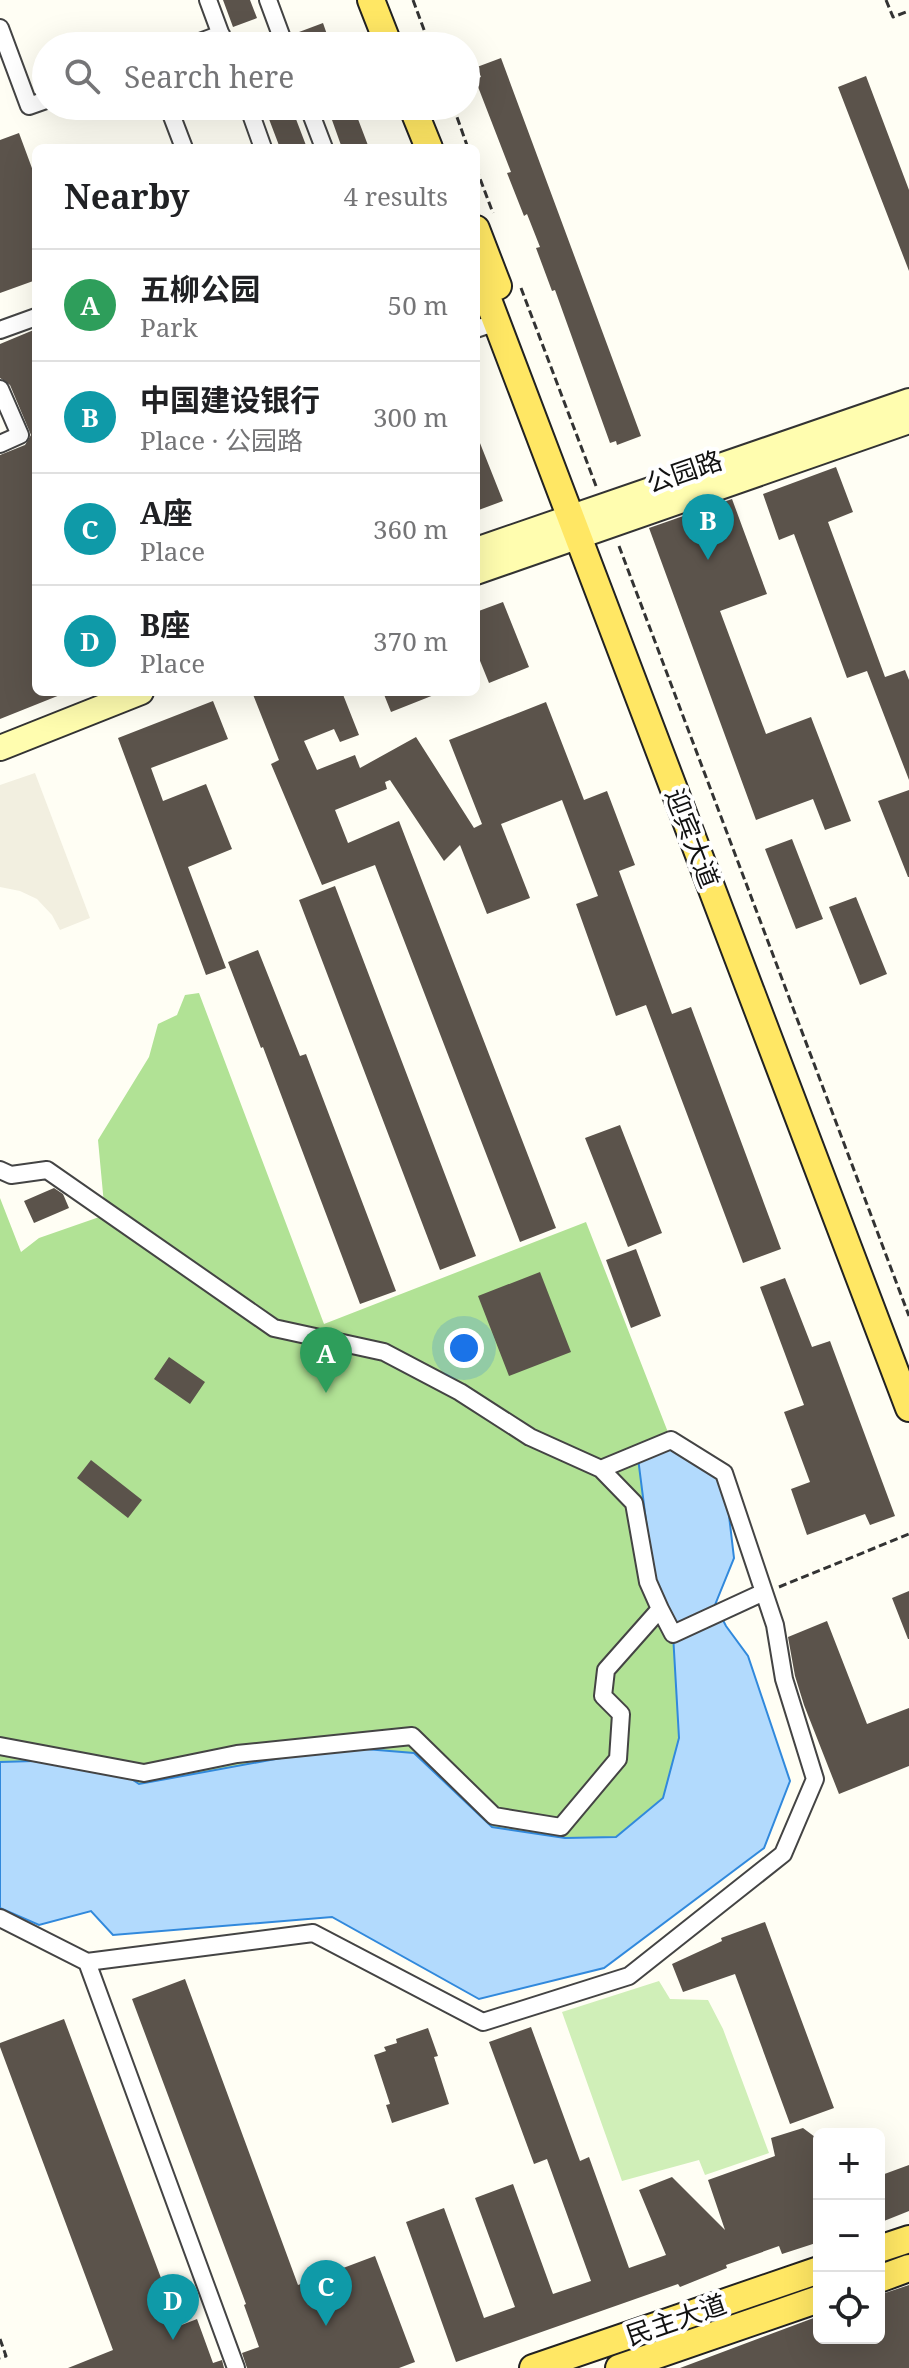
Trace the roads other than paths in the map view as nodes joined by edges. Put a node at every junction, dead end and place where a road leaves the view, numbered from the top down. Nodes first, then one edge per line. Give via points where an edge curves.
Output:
1 (208, 0) edge
2 (268, 0) edge
3 (371, 0) edge
4 (389, 0) edge
5 (0, 28) edge
6 (220, 32) edge
7 (280, 32) edge
8 (384, 32) edge
9 (401, 32) edge
10 (32, 105) edge
11 (173, 120) edge
12 (253, 120) edge
13 (313, 120) edge
14 (418, 120) edge
15 (434, 120) edge
16 (182, 144) edge
17 (262, 144) edge
18 (322, 144) edge
19 (427, 144) edge
20 (443, 144) edge
21 (484, 220) edge
22 (480, 289) edge
23 (32, 318) edge
24 (487, 326) edge
25 (0, 330) edge
26 (0, 389) edge
27 (909, 401) edge
28 (909, 421) edge
29 (0, 444) edge
30 (590, 521) junction
31 (480, 549) edge
32 (480, 570) edge
33 (99, 696) edge
34 (131, 696) edge
35 (0, 737) edge
36 (0, 748) edge
37 (0, 1170) edge
38 (909, 1365) edge
39 (909, 1408) edge
40 (601, 1469) junction
41 (764, 1592) junction
42 (660, 1609) junction
43 (0, 1746) edge
44 (0, 1918) edge
45 (87, 1962) junction
46 (909, 2239) edge
47 (885, 2247) edge
48 (909, 2268) edge
49 (813, 2272) edge
50 (885, 2277) edge
51 (813, 2301) edge
52 (236, 2368) edge
53 (533, 2368) edge
54 (619, 2368) edge

1 - 6 street
2 - 7 street
3 - 8 main road
4 - 9 main road
5 - 10 street
11 - 16 street
12 - 17 street
13 - 18 street
14 - 19 main road
15 - 20 main road
21 - 30 main road, 迎宾大道
22 - 24 main road, 迎宾大道
23 - 25 street
24 - 30 main road, 迎宾大道
26 - 29 street via 20,435
27 - 30 street
28 - 30 street, 公园路
30 - 31 street
30 - 32 street, 公园路
30 - 38 main road, 迎宾大道
30 - 39 main road, 迎宾大道
33 - 35 street
34 - 36 street
37 - 40 street via 11,1175 47,1170 274,1328 384,1352 530,1437
40 - 41 street via 671,1440 724,1473
40 - 42 street via 634,1503 648,1582
41 - 42 street via 673,1634
41 - 45 street via 815,1779 783,1854 629,1976 483,2022 313,1933
42 - 43 street via 606,1670 603,1696 621,1714 618,1759 561,1827 494,1816 412,1736 237,1754 144,1773
44 - 45 street
45 - 52 street
46 - 47 main road
48 - 50 main road
49 - 53 main road, 民主大道
51 - 54 main road, 民主大道

